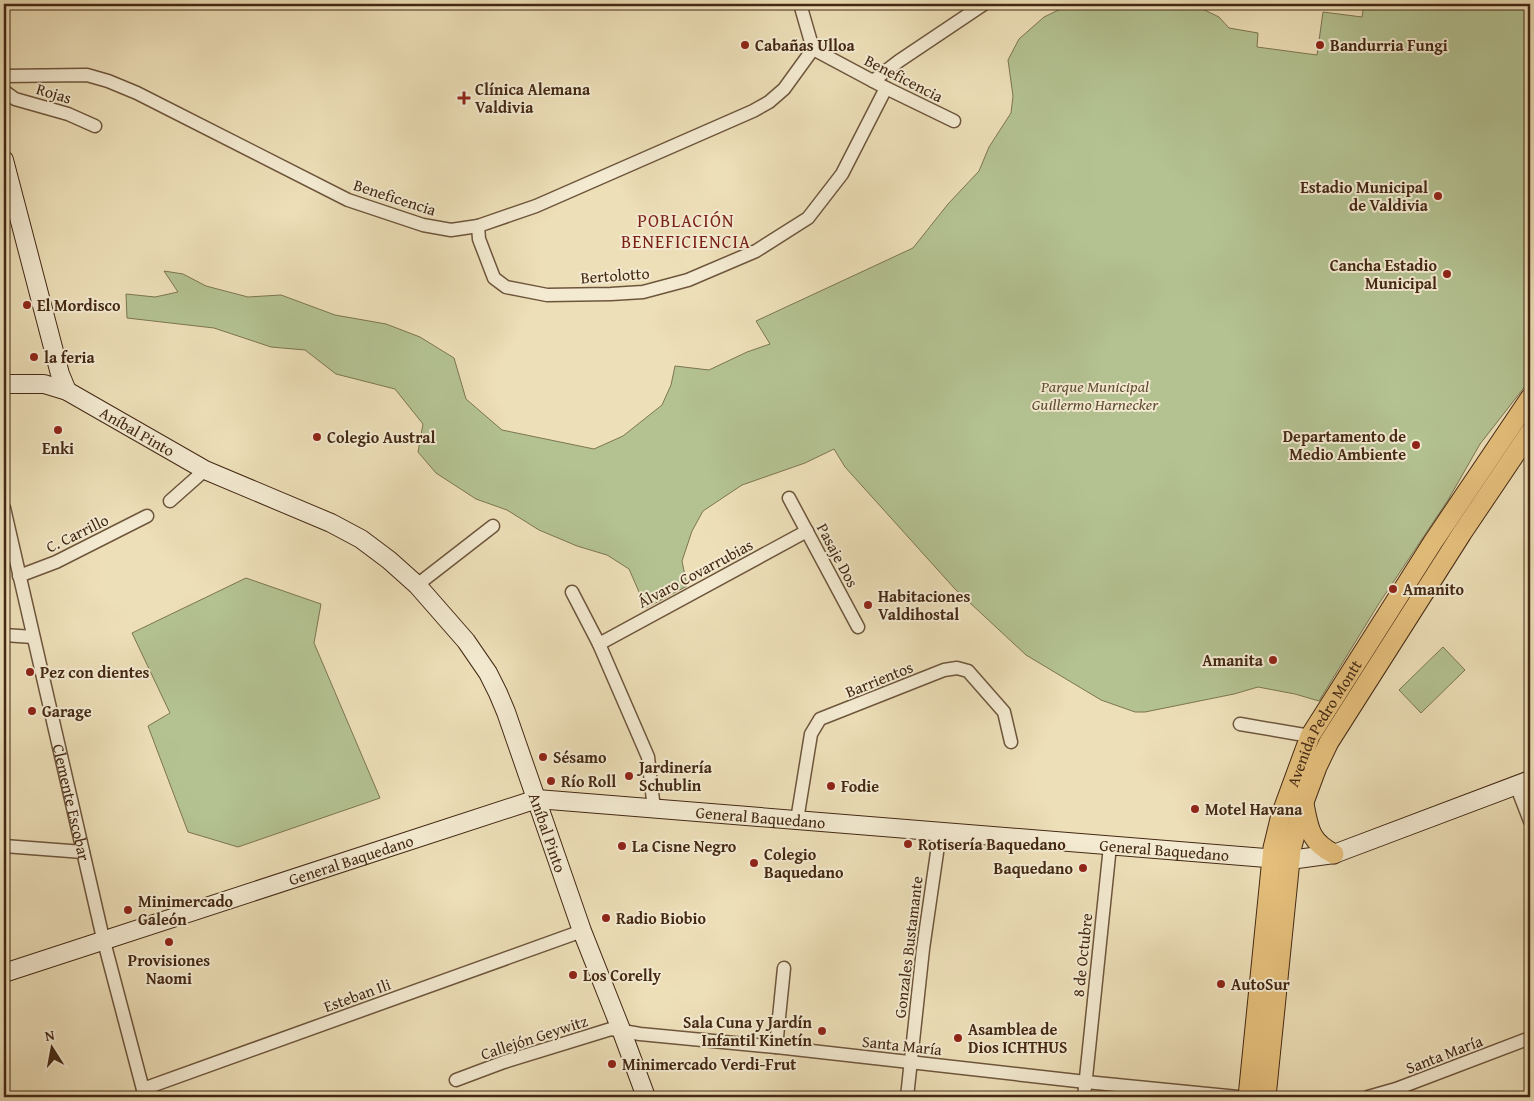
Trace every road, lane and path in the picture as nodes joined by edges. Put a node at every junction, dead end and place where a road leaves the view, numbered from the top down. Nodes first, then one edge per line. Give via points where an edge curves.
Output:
1 (800, 4) edge
2 (984, 4) edge
3 (813, 49) junction
4 (4, 76) edge
5 (873, 81) junction
6 (886, 88) junction
7 (4, 92) edge
8 (954, 121) dead end
9 (95, 126) dead end
10 (4, 160) edge
11 (8, 196) edge
12 (478, 226) junction
13 (4, 384) edge
14 (67, 391) junction
15 (1530, 398) edge
16 (1530, 432) edge
17 (205, 470) junction
18 (789, 498) dead end
19 (170, 502) dead end
20 (4, 508) edge
21 (148, 516) dead end
22 (493, 526) dead end
23 (1454, 528) junction
24 (807, 531) junction
25 (19, 576) junction
26 (418, 585) junction
27 (572, 592) dead end
28 (858, 627) dead end
29 (4, 635) edge
30 (33, 637) junction
31 (599, 644) junction
32 (1240, 724) dead end
33 (1310, 736) junction
34 (1011, 742) dead end
35 (1523, 782) edge
36 (537, 799) junction
37 (1304, 802) junction
38 (654, 809) junction
39 (797, 820) junction
40 (1530, 821) edge
41 (940, 832) junction
42 (4, 846) edge
43 (1110, 846) junction
44 (83, 852) junction
45 (1334, 854) junction
46 (1281, 860) junction
47 (582, 931) junction
48 (104, 940) junction
49 (784, 968) dead end
50 (4, 973) edge
51 (622, 1032) junction
52 (1530, 1038) edge
53 (776, 1046) junction
54 (910, 1062) junction
55 (456, 1080) dead end
56 (1086, 1082) junction
57 (144, 1093) edge
58 (646, 1097) edge
59 (907, 1097) edge
60 (1084, 1097) edge
61 (1238, 1097) edge
62 (1248, 1097) edge
63 (1266, 1097) edge
64 (1368, 1097) edge

1 - 3 street
2 - 5 street
3 - 5 street, Beneficencia
3 - 12 street, Beneficencia via 784,89 753,111 536,206
4 - 12 street, Beneficencia via 87,75 108,81 348,200 423,225 451,230
5 - 6 street, Beneficencia
6 - 8 street, Beneficencia
6 - 12 street, Bertolotto via 842,174 808,218 756,251 688,280 642,292 611,294 547,294 506,287 494,278 479,239
7 - 9 street, Rojas via 15,99 68,114
10 - 11 street
11 - 14 street via 36,276
13 - 14 street, Aníbal Pinto via 44,384
14 - 17 street, Aníbal Pinto
15 - 23 main road, Avenida Pedro Montt
16 - 23 main road, Avenida Pedro Montt
17 - 19 street
17 - 26 street, Aníbal Pinto via 332,523 361,539
18 - 24 street, Pasaje Dos
20 - 25 street, Clemente Escobar
21 - 25 street, C. Carrillo via 56,562
22 - 26 street
23 - 33 main road, Avenida Pedro Montt via 1412,575
23 - 37 main road, Avenida Pedro Montt via 1329,742
24 - 28 street, Pasaje Dos
24 - 31 street, Álvaro Covarrubias
25 - 30 street, Clemente Escobar
26 - 36 street, Aníbal Pinto via 466,641 488,674 506,712
27 - 31 street
29 - 30 street
30 - 44 street, Clemente Escobar
31 - 38 street via 648,757
32 - 33 street
33 - 46 main road, Avenida Pedro Montt via 1281,816
34 - 39 street, Barrientos via 1004,712 968,671 957,668 944,670 820,719 811,734
35 - 40 street
35 - 45 street, General Baquedano
36 - 38 street, General Baquedano
36 - 47 street, Aníbal Pinto
36 - 48 street, General Baquedano
37 - 45 main road via 1306,820 1313,836
37 - 46 main road, Avenida Pedro Montt via 1294,835
38 - 39 street, General Baquedano
39 - 41 street, General Baquedano
41 - 43 street, General Baquedano
41 - 54 street, Gonzales Bustamante
42 - 44 street
43 - 46 street, General Baquedano
43 - 56 street, 8 de Octubre
44 - 48 street, Clemente Escobar
45 - 46 street, General Baquedano
46 - 62 main road, Avenida Pedro Montt
46 - 63 main road, Avenida Pedro Montt
47 - 51 street, Aníbal Pinto
47 - 57 street, Esteban Ili
48 - 50 street, General Baquedano
48 - 57 street, Clemente Escobar
49 - 53 street
51 - 53 street, Santa María
51 - 55 street, Callejón Geywitz via 611,1029
51 - 58 street, Aníbal Pinto
52 - 64 street, Santa María
53 - 54 street, Santa María
54 - 56 street, Santa María
54 - 59 street, Gonzales Bustamante
56 - 60 street, 8 de Octubre
56 - 61 street, Santa María

